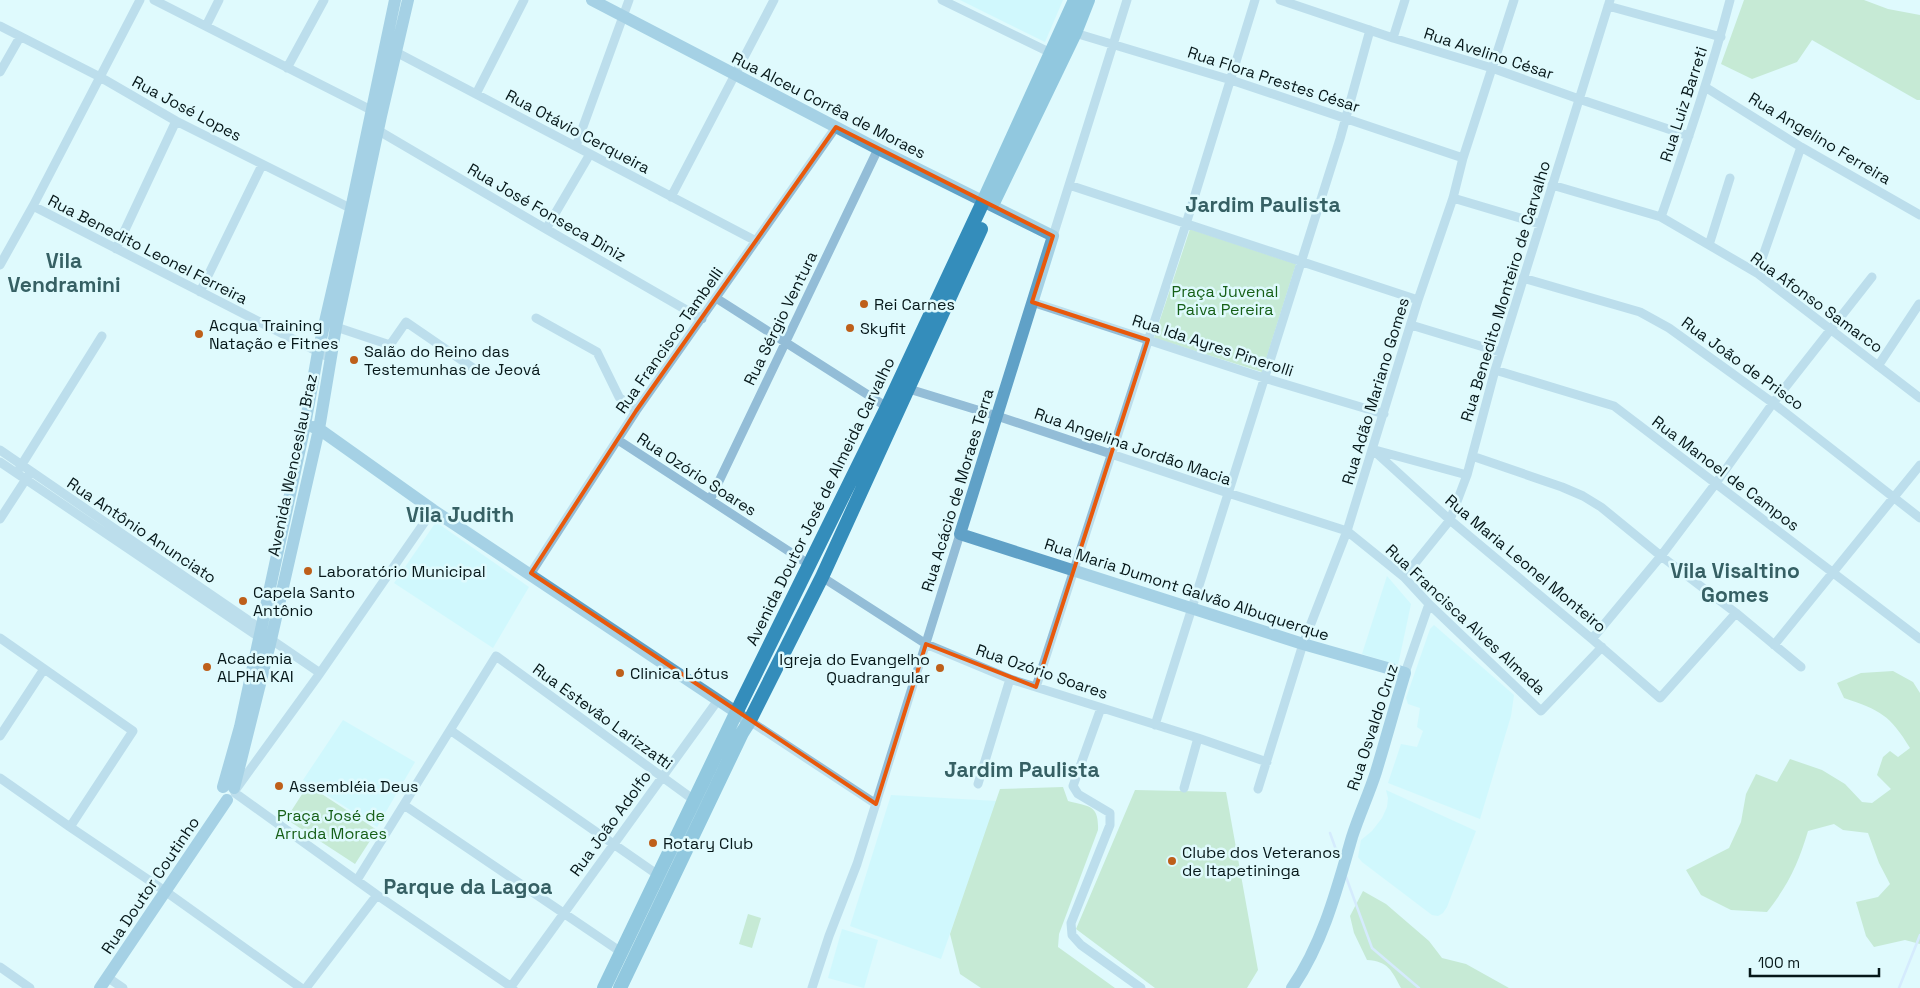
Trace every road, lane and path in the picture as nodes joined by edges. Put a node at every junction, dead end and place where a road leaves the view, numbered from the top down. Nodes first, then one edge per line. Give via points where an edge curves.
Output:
1 (140, 0) edge
2 (154, 0) edge
3 (219, 0) edge
4 (324, 0) edge
5 (395, 0) edge
6 (408, 0) edge
7 (524, 0) edge
8 (592, 0) edge
9 (630, 0) edge
10 (774, 0) edge
11 (942, 0) edge
12 (1075, 0) edge
13 (1088, 0) edge
14 (1126, 0) edge
15 (1255, 0) edge
16 (1280, 0) edge
17 (1405, 0) edge
18 (1514, 0) edge
19 (1730, 0) edge
20 (1609, 3) edge
21 (1304, 4) edge
22 (623, 17) junction
23 (0, 26) edge
24 (206, 26) junction
25 (1370, 30) junction
26 (1075, 33) junction
27 (20, 37) junction
28 (1721, 37) junction
29 (1393, 38) junction
30 (1113, 44) junction
31 (391, 49) junction
32 (1051, 53) junction
33 (287, 68) junction
34 (1492, 68) junction
35 (0, 72) edge
36 (735, 75) junction
37 (100, 78) junction
38 (1231, 80) junction
39 (1705, 86) junction
40 (476, 94) junction
41 (1579, 99) junction
42 (376, 113) junction
43 (1346, 117) junction
44 (176, 121) junction
45 (373, 127) junction
46 (836, 127) junction
47 (1689, 136) junction
48 (576, 146) junction
49 (1800, 147) junction
50 (878, 150) junction
51 (590, 154) junction
52 (1463, 158) junction
53 (262, 165) junction
54 (1730, 178) dead end
55 (1069, 185) junction
56 (1552, 185) junction
57 (671, 198) junction
58 (1453, 198) junction
59 (987, 204) junction
60 (33, 206) junction
61 (356, 211) junction
62 (1920, 215) edge
63 (1661, 217) junction
64 (1186, 224) junction
65 (1540, 224) junction
66 (546, 229) junction
67 (1053, 236) junction
68 (756, 241) junction
69 (1710, 245) junction
70 (116, 249) junction
71 (1301, 262) junction
72 (0, 265) edge
73 (1757, 273) junction
74 (1872, 277) dead end
75 (1523, 278) junction
76 (200, 292) junction
77 (716, 298) junction
78 (1418, 300) junction
79 (1032, 302) junction
80 (1919, 304) edge
81 (536, 318) dead end
82 (702, 318) junction
83 (1411, 325) junction
84 (336, 327) junction
85 (1831, 329) junction
86 (102, 336) dead end
87 (1148, 340) junction
88 (786, 342) junction
89 (318, 352) junction
90 (1500, 352) junction
91 (330, 358) junction
92 (1878, 366) junction
93 (476, 370) dead end
94 (1495, 370) junction
95 (1264, 378) junction
96 (909, 390) junction
97 (1920, 398) edge
98 (1773, 403) junction
99 (887, 407) junction
100 (636, 412) junction
101 (1384, 414) junction
102 (997, 416) junction
103 (306, 425) junction
104 (319, 429) junction
105 (618, 440) junction
106 (0, 450) edge
107 (1372, 450) junction
108 (1111, 454) junction
109 (1472, 456) junction
110 (1401, 458) junction
111 (0, 462) edge
112 (22, 465) junction
113 (1920, 465) edge
114 (1395, 470) junction
115 (16, 474) junction
116 (1467, 475) junction
117 (28, 476) junction
118 (1716, 483) junction
119 (1228, 493) junction
120 (1894, 497) junction
121 (710, 500) junction
122 (433, 510) junction
123 (1920, 518) edge
124 (0, 520) edge
125 (1450, 520) junction
126 (283, 527) junction
127 (296, 530) junction
128 (1347, 531) junction
129 (960, 534) junction
130 (1661, 556) junction
131 (810, 565) junction
132 (1074, 570) junction
133 (531, 573) junction
134 (1833, 573) junction
135 (822, 577) junction
136 (1404, 577) junction
137 (1429, 604) junction
138 (1192, 609) junction
139 (1736, 613) junction
140 (264, 635) junction
141 (0, 638) edge
142 (1592, 639) junction
143 (1920, 639) edge
144 (926, 644) junction
145 (1303, 644) junction
146 (1774, 645) junction
147 (1602, 647) junction
148 (1801, 667) dead end
149 (44, 669) junction
150 (320, 673) junction
151 (1405, 674) junction
152 (1010, 679) junction
153 (1036, 687) junction
154 (718, 700) junction
155 (1101, 708) junction
156 (736, 712) junction
157 (749, 722) junction
158 (1155, 725) junction
159 (450, 730) junction
160 (0, 736) edge
161 (1198, 738) junction
162 (1266, 762) junction
163 (661, 777) junction
164 (0, 778) edge
165 (978, 784) dead end
166 (1184, 788) dead end
167 (1258, 789) dead end
168 (231, 791) junction
169 (694, 800) junction
170 (876, 804) junction
171 (404, 805) junction
172 (70, 827) junction
173 (613, 843) junction
174 (658, 875) junction
175 (357, 880) junction
176 (165, 891) junction
177 (377, 895) junction
178 (565, 912) junction
179 (621, 952) junction
180 (0, 968) edge
181 (107, 977) junction
182 (511, 987) edge
183 (30, 988) edge
184 (100, 988) edge
185 (123, 988) edge
186 (301, 988) edge
187 (306, 988) edge
188 (604, 988) edge
189 (620, 988) edge
190 (812, 988) edge
191 (1141, 988) edge
192 (1292, 988) edge

1 - 37 street
2 - 24 street
3 - 24 street
4 - 33 street
5 - 31 street, Avenida Wenceslau Braz
6 - 31 street, Avenida Wenceslau Braz
7 - 40 street
8 - 22 street, Rua Alceu Corrêa de Moraes
9 - 22 street
10 - 36 street
11 - 32 street
12 - 32 main road, Avenida Doutor José de Almeida Carvalho
13 - 26 main road, Avenida Doutor José de Almeida Carvalho
14 - 30 street, Rua Acácio de Moraes Terra
15 - 38 street
16 - 21 street, Rua Avelino César
17 - 29 street
18 - 34 street, Rua Adão Mariano Gomes
19 - 28 street, Rua Luiz Barreti
20 - 28 street
20 - 41 street, Rua Benedito Monteiro de Carvalho
21 - 25 street, Rua Avelino César
22 - 36 street, Rua Alceu Corrêa de Moraes
22 - 48 street
23 - 27 street, Rua José Lopes
24 - 33 street
25 - 29 street, Rua Avelino César
25 - 43 street
26 - 30 street, Rua Flora Prestes César
26 - 59 main road, Avenida Doutor José de Almeida Carvalho
27 - 35 street
27 - 37 street, Rua José Lopes
28 - 39 street, Rua Luiz Barreti
29 - 34 street, Rua Avelino César
30 - 38 street, Rua Flora Prestes César
30 - 55 street, Rua Acácio de Moraes Terra
31 - 40 street, Rua Otávio Cerqueira
31 - 42 street, Avenida Wenceslau Braz
32 - 59 main road, Avenida Doutor José de Almeida Carvalho
33 - 42 street
34 - 41 street, Rua Avelino César
34 - 52 street, Rua Adão Mariano Gomes
36 - 46 street, Rua Alceu Corrêa de Moraes
36 - 57 street
37 - 44 street, Rua José Lopes
37 - 60 street
38 - 43 street, Rua Flora Prestes César
38 - 64 street
39 - 47 street, Rua Luiz Barreti
39 - 49 street, Rua Angelino Ferreira
40 - 48 street, Rua Otávio Cerqueira
41 - 47 street, Rua Avelino César
41 - 56 street, Rua Benedito Monteiro de Carvalho
42 - 45 street, Avenida Wenceslau Braz
43 - 52 street, Rua Flora Prestes César
43 - 71 street
44 - 53 street, Rua José Lopes
44 - 70 street
45 - 61 street, Avenida Wenceslau Braz
45 - 66 street, Rua José Fonseca Diniz
46 - 50 street, Rua Alceu Corrêa de Moraes
46 - 68 street, Rua Francisco Tambelli
47 - 63 street, Rua Luiz Barreti
48 - 51 street, Rua Otávio Cerqueira
49 - 62 street, Rua Angelino Ferreira
49 - 73 street
50 - 59 street, Rua Alceu Corrêa de Moraes
50 - 88 street, Rua Sérgio Ventura
51 - 57 street, Rua Otávio Cerqueira
51 - 66 street
52 - 58 street, Rua Adão Mariano Gomes
53 - 61 street, Rua José Lopes
53 - 76 street
54 - 69 street
55 - 64 street
55 - 67 street, Rua Acácio de Moraes Terra
56 - 63 street, Rua Afonso Samarco
56 - 65 street, Rua Benedito Monteiro de Carvalho
57 - 68 street, Rua Otávio Cerqueira
58 - 65 street
58 - 78 street, Rua Adão Mariano Gomes
59 - 67 street, Rua Alceu Corrêa de Moraes
59 - 96 main road, Avenida Doutor José de Almeida Carvalho
59 - 99 main road, Avenida Doutor José de Almeida Carvalho
60 - 70 street, Rua Benedito Leonel Ferreira
60 - 72 street
61 - 84 street, Avenida Wenceslau Braz
61 - 89 street, Avenida Wenceslau Braz
63 - 69 street, Rua Afonso Samarco
64 - 71 street
64 - 87 street
65 - 75 street, Rua Benedito Monteiro de Carvalho
66 - 82 street, Rua José Fonseca Diniz
67 - 79 street, Rua Acácio de Moraes Terra
68 - 77 street, Rua Francisco Tambelli
69 - 73 street, Rua Afonso Samarco
70 - 76 street, Rua Benedito Leonel Ferreira
71 - 78 street
71 - 95 street
73 - 85 street, Rua Afonso Samarco
74 - 85 street
75 - 90 street, Rua Benedito Monteiro de Carvalho
75 - 98 street, Rua João de Prisco via 1640,312 1677,334
76 - 89 street, Rua Benedito Leonel Ferreira
77 - 82 street, Rua Francisco Tambelli
77 - 88 street
78 - 83 street, Rua Adão Mariano Gomes
79 - 87 street, Rua Ida Ayres Pinerolli
79 - 102 street, Rua Acácio de Moraes Terra
80 - 92 street
81 - 100 street via 597,352 619,397
82 - 100 street, Rua Francisco Tambelli
83 - 90 street
83 - 101 street, Rua Adão Mariano Gomes
84 - 91 street, Avenida Wenceslau Braz
84 - 93 street via 390,345 406,322
85 - 92 street, Rua Afonso Samarco
85 - 98 street
86 - 112 street
87 - 95 street, Rua Ida Ayres Pinerolli
87 - 108 street
88 - 99 street
88 - 121 street, Rua Sérgio Ventura
89 - 91 street, Rua Benedito Leonel Ferreira
89 - 103 street, Avenida Wenceslau Braz
90 - 94 street, Rua Benedito Monteiro de Carvalho
91 - 104 street, Avenida Wenceslau Braz
92 - 97 street, Rua Afonso Samarco
94 - 109 street, Rua Benedito Monteiro de Carvalho
94 - 118 street, Rua Manoel de Campos via 1614,406
95 - 101 street, Rua Ida Ayres Pinerolli
95 - 119 street
96 - 102 street, Rua Angelina Jordão Macia
96 - 135 main road, Avenida Doutor José de Almeida Carvalho
98 - 118 street
98 - 120 street, Rua João de Prisco
99 - 131 main road, Avenida Doutor José de Almeida Carvalho
100 - 105 street, Rua Francisco Tambelli
101 - 107 street, Rua Adão Mariano Gomes
102 - 108 street, Rua Angelina Jordão Macia
102 - 129 street, Rua Acácio de Moraes Terra
103 - 104 street
103 - 126 street, Avenida Wenceslau Braz
104 - 122 street
104 - 127 street, Avenida Wenceslau Braz
105 - 121 street, Rua Ozório Soares
105 - 133 street, Rua Francisco Tambelli
106 - 112 street, Rua Antônio Anunciato
107 - 110 street
107 - 114 street, Rua Maria Leonel Monteiro
107 - 128 street, Rua Adão Mariano Gomes
108 - 119 street, Rua Angelina Jordão Macia
108 - 132 street
109 - 116 street, Rua Benedito Monteiro de Carvalho
109 - 130 street via 1583,496
110 - 114 street
110 - 116 street
111 - 115 street, Rua Antônio Anunciato
112 - 115 street
112 - 117 street, Rua Antônio Anunciato
113 - 120 street
114 - 125 street, Rua Maria Leonel Monteiro
115 - 117 street, Rua Antônio Anunciato
116 - 125 street, Rua Benedito Monteiro de Carvalho
117 - 124 street
117 - 140 street, Rua Antônio Anunciato
118 - 130 street
118 - 134 street, Rua Manoel de Campos
119 - 128 street, Rua Angelina Jordão Macia
119 - 138 street
120 - 123 street, Rua João de Prisco
120 - 134 street
121 - 131 street, Rua Ozório Soares
122 - 133 street
122 - 150 street, Rua Doutor Coutinho
125 - 136 street, Rua Benedito Monteiro de Carvalho
125 - 142 street, Rua Maria Leonel Monteiro
126 - 127 street
126 - 140 street, Avenida Wenceslau Braz
127 - 140 street, Avenida Wenceslau Braz
128 - 136 street, Rua Francisca Alves Almada
128 - 145 street, Rua Adão Mariano Gomes
129 - 132 street, Rua Maria Dumont Galvão Albuquerque
129 - 144 street, Rua Acácio de Moraes Terra
130 - 139 street
130 - 142 street
131 - 156 main road, Avenida Doutor José de Almeida Carvalho
132 - 138 street, Rua Maria Dumont Galvão Albuquerque
132 - 153 street
133 - 154 street
134 - 143 street, Rua Manoel de Campos
134 - 146 street
135 - 144 street, Rua Ozório Soares
135 - 157 main road, Avenida Doutor José de Almeida Carvalho
136 - 137 street, Rua Francisca Alves Almada
137 - 147 street, Rua Francisca Alves Almada via 1541,711
137 - 151 street, Rua Osvaldo Cruz
138 - 145 street, Rua Maria Dumont Galvão Albuquerque
138 - 158 street
139 - 146 street
139 - 147 street, Rua Maria Leonel Monteiro via 1660,698
140 - 150 street, Rua Antônio Anunciato
140 - 168 street, Avenida Wenceslau Braz via 240,727
141 - 149 street
142 - 147 street, Rua Maria Leonel Monteiro
144 - 152 street, Rua Ozório Soares
144 - 170 street, Rua Acácio de Moraes Terra
145 - 151 street, Rua Maria Dumont Galvão Albuquerque
145 - 162 street, Rua Adão Mariano Gomes
146 - 148 street
149 - 160 street
149 - 172 street via 133,731
150 - 168 street, Rua Doutor Coutinho
151 - 192 street, Rua Osvaldo Cruz via 1319,940
152 - 153 street, Rua Ozório Soares
152 - 165 street
153 - 155 street, Rua Ozório Soares
154 - 156 street
154 - 163 street, Rua João Adolfo
155 - 158 street, Rua Ozório Soares
155 - 191 street via 1073,786 1078,794 1110,813 1110,825 1071,923 1072,935
156 - 157 street
156 - 169 main road, Avenida Doutor José de Almeida Carvalho
157 - 170 street
157 - 189 main road, Avenida Doutor José de Almeida Carvalho
158 - 161 street, Rua Ozório Soares
159 - 163 street, Rua Estevão Larizzatti via 496,656
159 - 171 street
159 - 173 street
161 - 162 street, Rua Ozório Soares
161 - 166 street
162 - 167 street, Rua Adão Mariano Gomes
163 - 169 street, Rua Estevão Larizzatti
163 - 173 street, Rua João Adolfo
164 - 172 street
168 - 175 street
168 - 176 street, Rua Doutor Coutinho
169 - 174 main road, Avenida Doutor José de Almeida Carvalho
170 - 190 street, Rua Acácio de Moraes Terra
171 - 175 street
171 - 178 street
172 - 176 street
173 - 174 street
173 - 178 street, Rua João Adolfo
174 - 179 main road, Avenida Doutor José de Almeida Carvalho
175 - 177 street
176 - 181 street, Rua Doutor Coutinho
176 - 186 street
177 - 182 street
177 - 187 street
178 - 179 street
178 - 182 street, Rua João Adolfo
179 - 188 main road, Avenida Doutor José de Almeida Carvalho
180 - 183 street
181 - 184 street, Rua Doutor Coutinho
181 - 185 street

